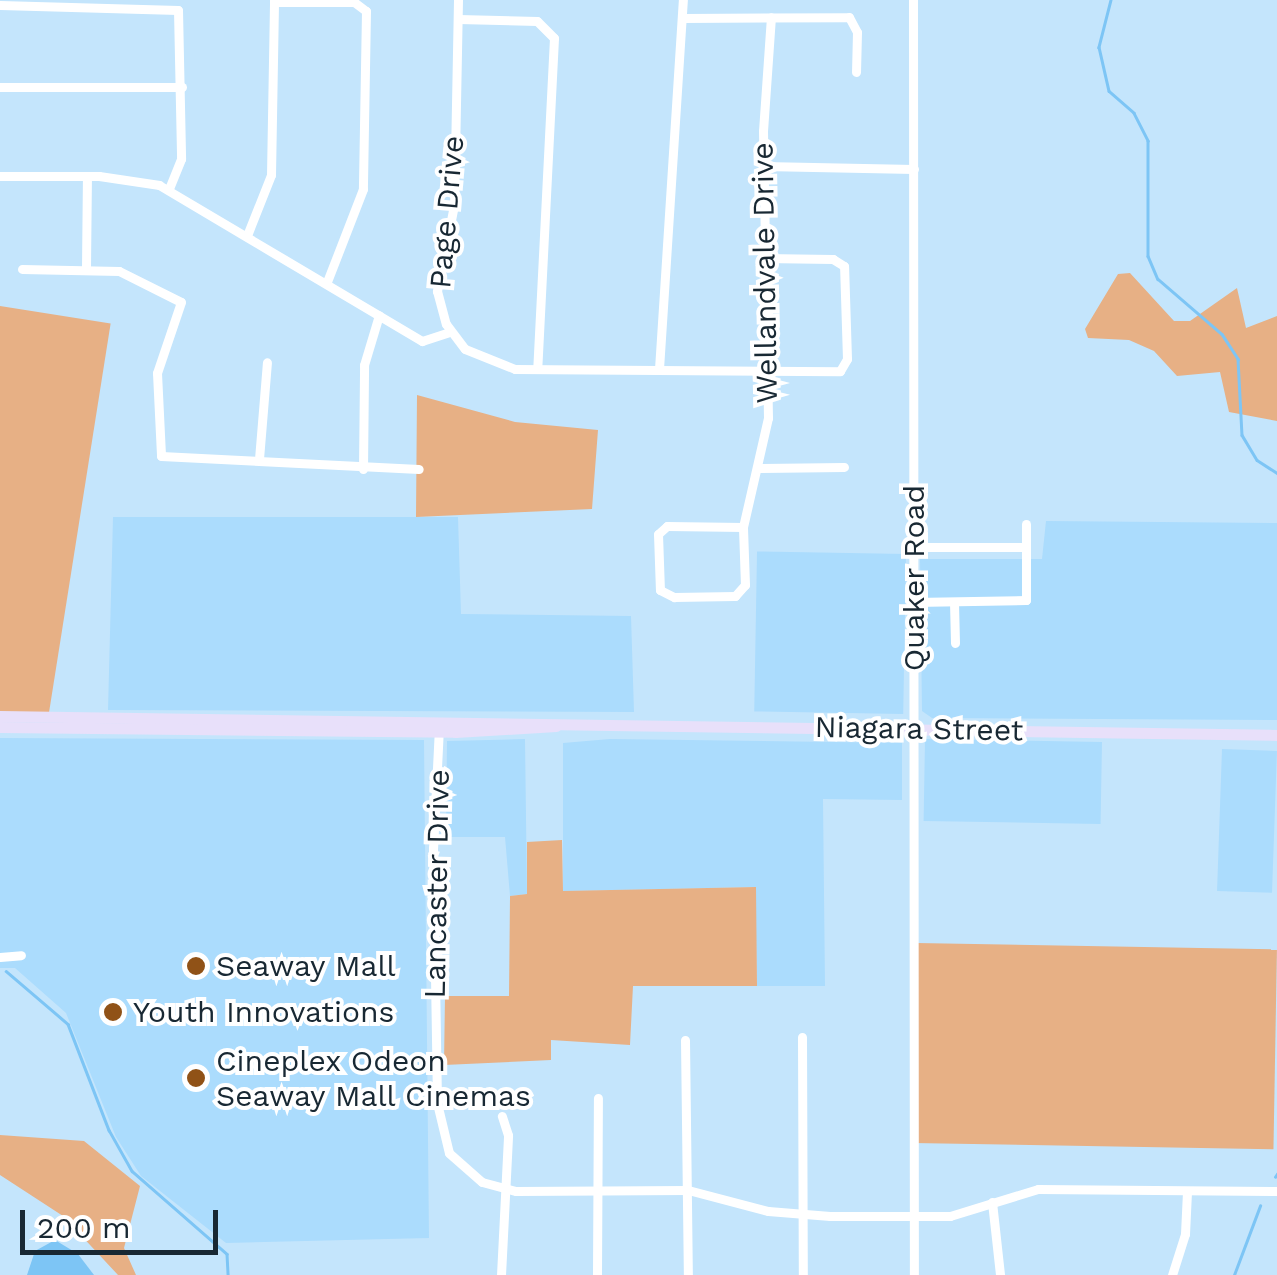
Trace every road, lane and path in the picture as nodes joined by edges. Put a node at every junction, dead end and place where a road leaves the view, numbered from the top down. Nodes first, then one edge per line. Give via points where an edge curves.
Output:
1 (458, 0) edge
2 (683, 0) edge
3 (913, 0) edge
4 (274, 1) edge
5 (0, 4) edge
6 (771, 17) junction
7 (683, 18) junction
8 (458, 19) junction
9 (856, 72) dead end
10 (0, 87) edge
11 (182, 87) junction
12 (763, 166) junction
13 (914, 169) junction
14 (0, 176) edge
15 (87, 176) junction
16 (169, 189) junction
17 (248, 234) junction
18 (763, 258) junction
19 (86, 268) junction
20 (22, 269) dead end
21 (327, 282) junction
22 (379, 315) junction
23 (450, 332) junction
24 (268, 362) dead end
25 (767, 368) junction
26 (537, 369) junction
27 (659, 369) junction
28 (259, 460) junction
29 (844, 467) dead end
30 (757, 468) junction
31 (363, 469) junction
32 (419, 470) dead end
33 (1026, 524) dead end
34 (743, 527) junction
35 (1026, 547) junction
36 (913, 548) junction
37 (914, 602) junction
38 (954, 602) junction
39 (955, 644) dead end
40 (0, 716) edge
41 (439, 726) junction
42 (0, 727) edge
43 (914, 730) junction
44 (1277, 735) edge
45 (21, 955) dead end
46 (0, 957) edge
47 (802, 1037) dead end
48 (685, 1040) dead end
49 (598, 1098) dead end
50 (502, 1116) dead end
51 (506, 1190) junction
52 (599, 1190) junction
53 (688, 1190) junction
54 (1188, 1191) junction
55 (1277, 1191) edge
56 (992, 1202) junction
57 (803, 1214) junction
58 (914, 1216) junction
59 (501, 1275) edge
60 (598, 1275) edge
61 (688, 1275) edge
62 (803, 1275) edge
63 (914, 1275) edge
64 (1000, 1275) edge
65 (1172, 1275) edge

1 - 8 street, Page Drive
2 - 7 street
3 - 13 street, Quaker Road
4 - 17 street via 272,175
4 - 21 street via 354,2 366,11 363,189
5 - 11 street via 178,10
6 - 7 street
6 - 9 street via 851,19
6 - 12 street, Wellandvale Drive
7 - 27 street
8 - 23 street, Page Drive via 454,204 437,284
8 - 26 street via 537,20 554,38
10 - 11 street
11 - 16 street via 181,159
12 - 13 street
12 - 18 street, Wellandvale Drive
13 - 36 street, Quaker Road
14 - 15 street
15 - 16 street
15 - 19 street
16 - 17 street
17 - 21 street
18 - 25 street, Wellandvale Drive
18 - 25 street, Page Drive via 833,259 844,266 848,282 842,369
19 - 20 street
19 - 28 street via 133,276 182,306 158,373 161,456
21 - 22 street
22 - 23 street via 422,340
22 - 31 street via 365,351
23 - 26 street, Page Drive via 486,363
24 - 28 street
25 - 27 street, Page Drive
25 - 30 street, Wellandvale Drive via 767,426
26 - 27 street, Page Drive
28 - 31 street
29 - 30 street
30 - 34 street, Wellandvale Drive
31 - 32 street
33 - 35 street
34 - 34 street, Wellandvale Drive via 666,526 658,534 660,590 674,597 742,592
35 - 36 street
35 - 38 street via 1026,600
36 - 37 street, Quaker Road
37 - 38 street
37 - 43 street, Quaker Road
38 - 39 street
40 - 41 main road, Niagara Street
41 - 42 main road, Niagara Street
41 - 43 main road, Niagara Street
41 - 51 street, Lancaster Drive via 433,848 437,1104 450,1153 477,1179
43 - 44 main road, Niagara Street
43 - 58 street, Quaker Road
45 - 46 street
47 - 57 street
48 - 53 street
49 - 52 street
50 - 51 street
51 - 52 street, Lancaster Drive
51 - 59 street
52 - 53 street, Lancaster Drive
52 - 60 street
53 - 57 street, Lancaster Drive
53 - 61 street
54 - 55 street, Lancaster Drive
54 - 56 street, Lancaster Drive via 1038,1189
54 - 65 street via 1186,1234
56 - 58 street, Lancaster Drive via 950,1216
56 - 64 street
57 - 58 street, Lancaster Drive
57 - 62 street
58 - 63 street, Quaker Road

